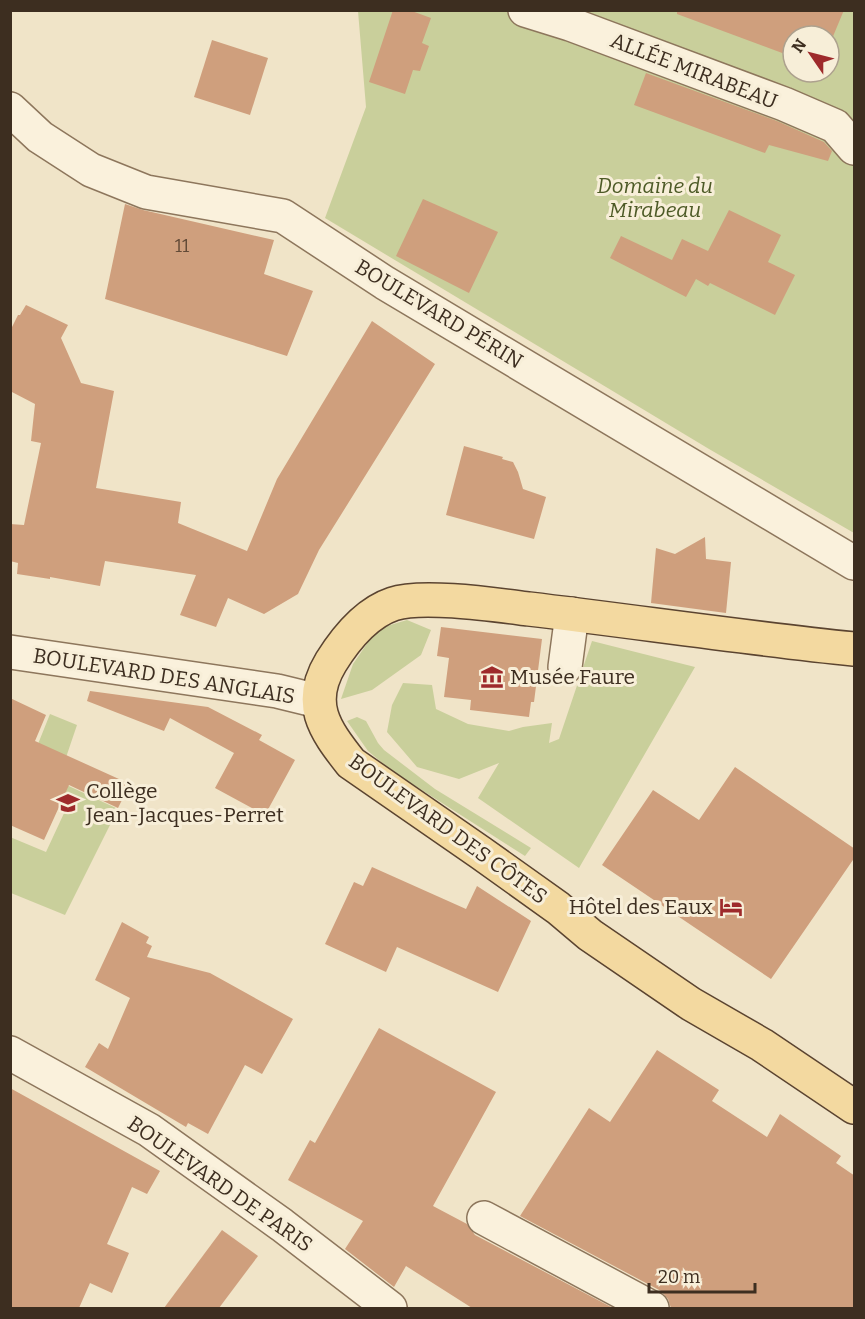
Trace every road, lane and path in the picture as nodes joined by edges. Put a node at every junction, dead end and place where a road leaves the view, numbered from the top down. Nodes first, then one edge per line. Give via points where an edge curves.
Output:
1 (525, 10) edge
2 (10, 109) edge
3 (855, 147) edge
4 (855, 563) edge
5 (572, 614) junction
6 (855, 649) edge
7 (10, 652) edge
8 (565, 667) dead end
9 (318, 701) junction
10 (10, 1053) edge
11 (855, 1107) edge
12 (484, 1218) dead end
13 (390, 1308) edge
14 (652, 1308) edge

1 - 3 street, ALLÉE MIRABEAU via 794,108 835,126
2 - 4 street, BOULEVARD PÉRIN via 40,137 91,170 146,192 298,214 395,289
5 - 6 main road
5 - 8 street
5 - 9 main road via 424,600 394,604 367,619 342,643 325,672
7 - 9 street, BOULEVARD DES ANGLAIS via 277,691
9 - 11 main road, BOULEVARD DES CÔTES via 336,745 351,763 691,1004 762,1045
10 - 13 street, BOULEVARD DE PARIS via 149,1130
12 - 14 street

